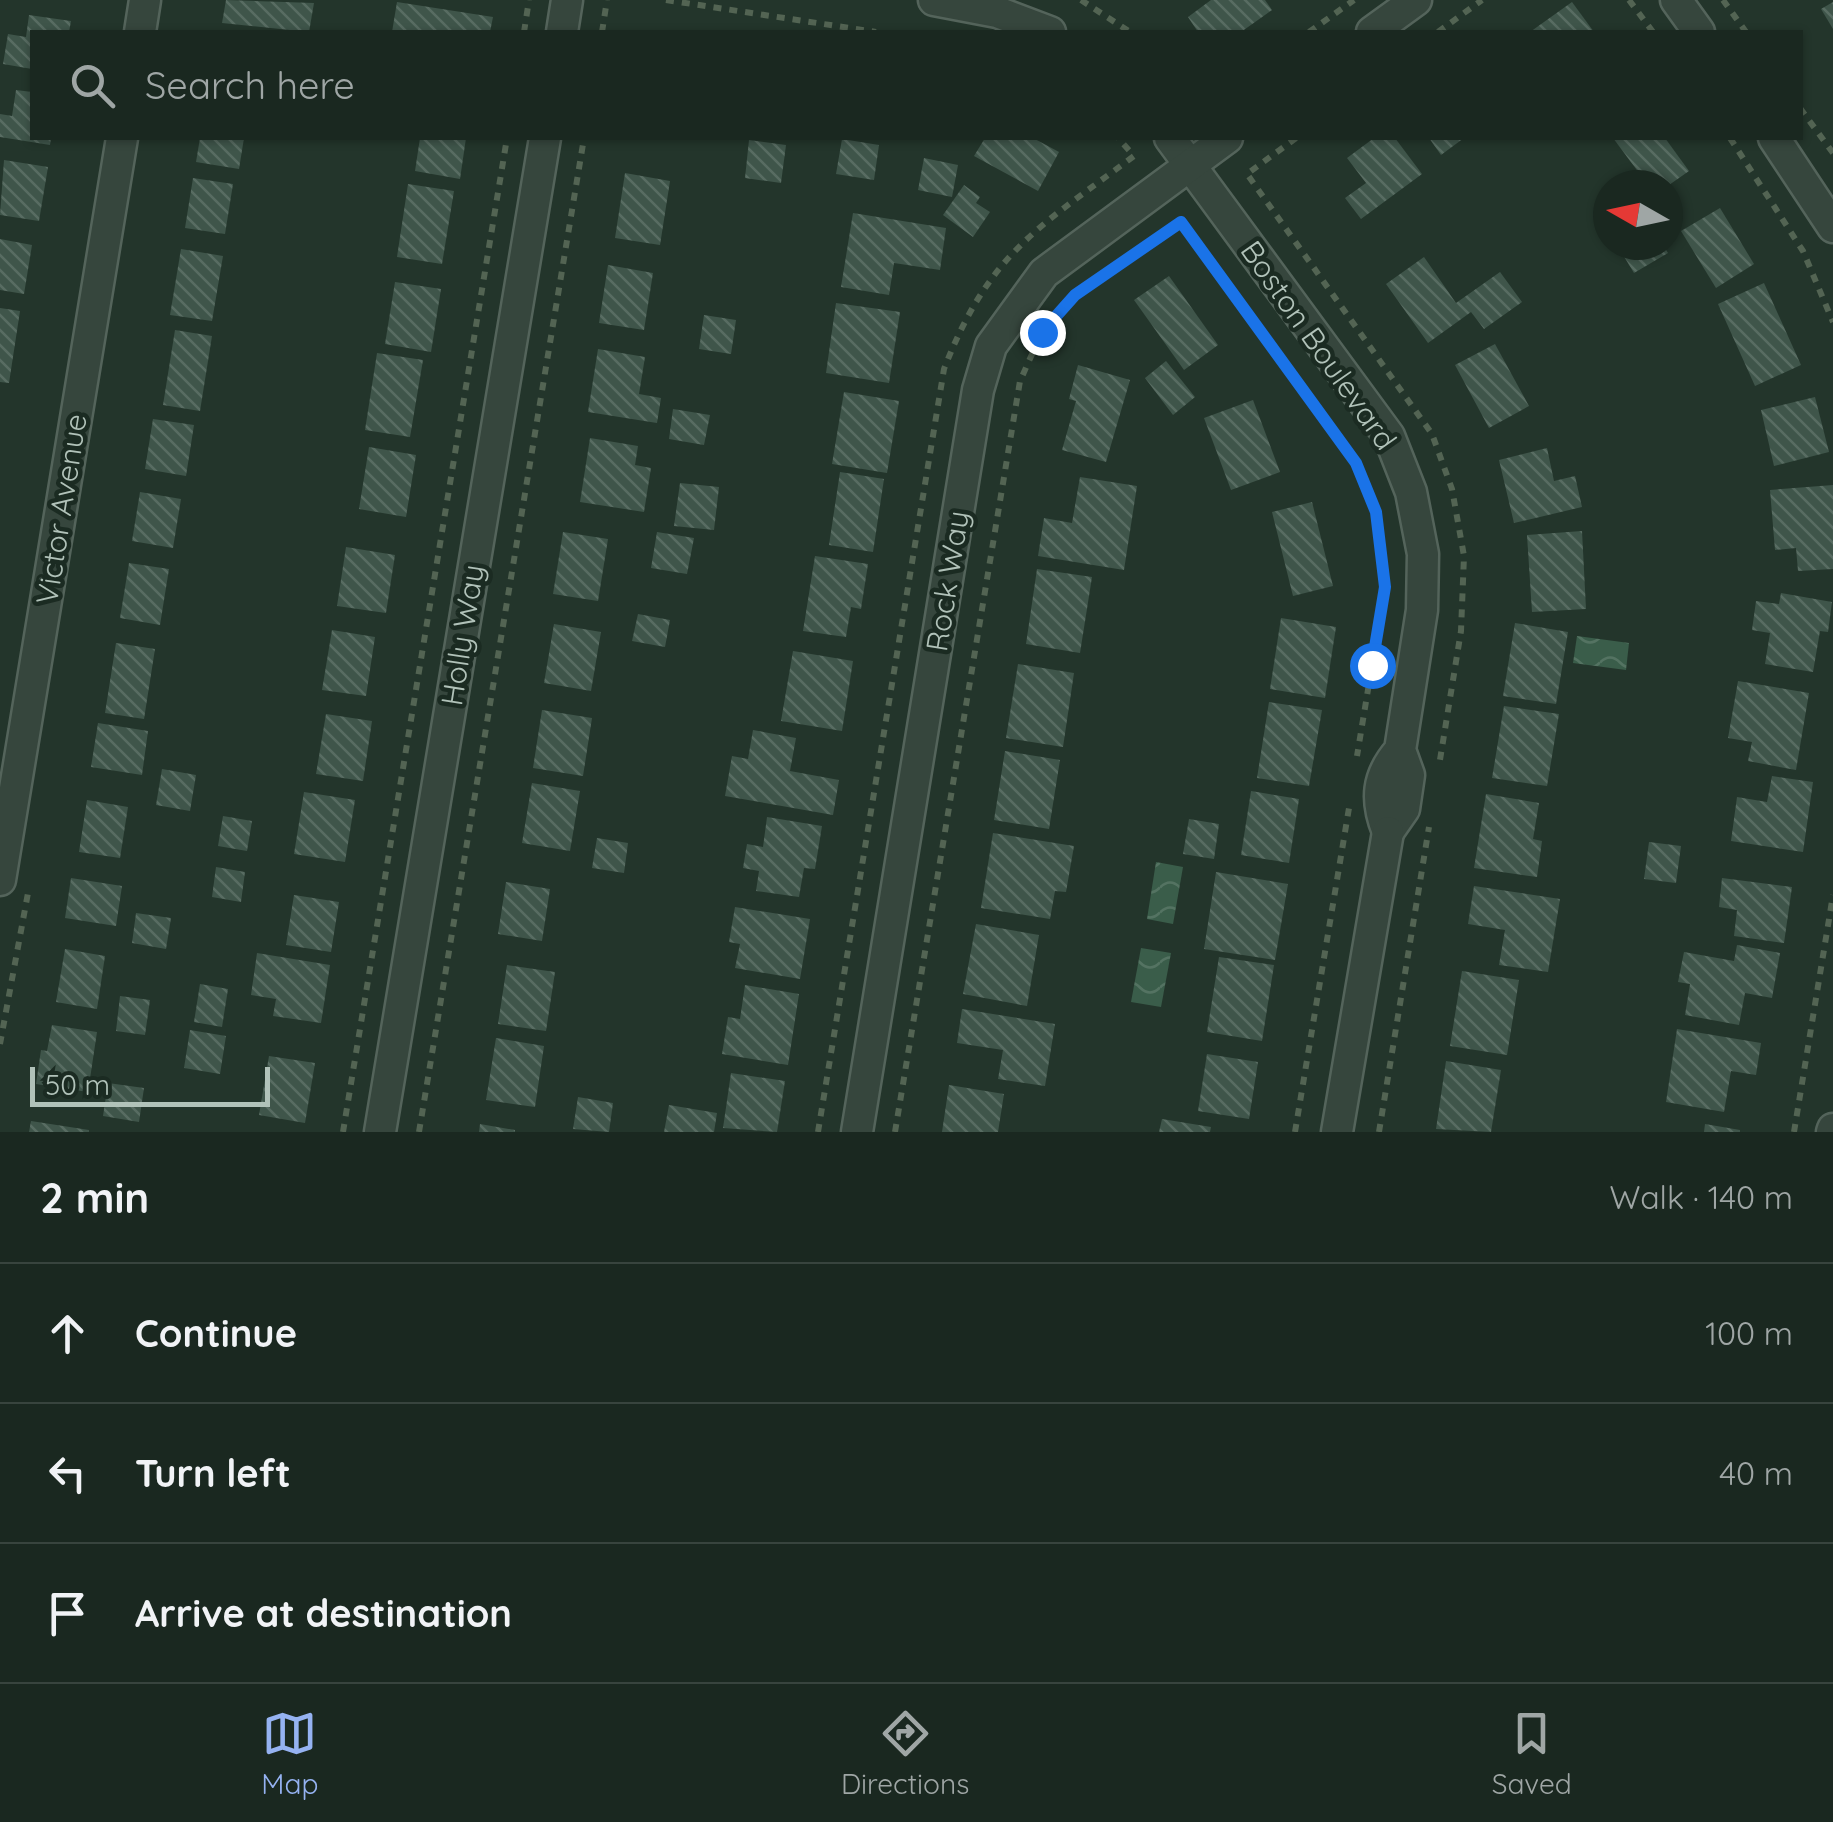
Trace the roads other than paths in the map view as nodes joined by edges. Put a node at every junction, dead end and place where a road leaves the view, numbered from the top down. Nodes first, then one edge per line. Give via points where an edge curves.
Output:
1 (145, 0) edge
2 (568, 0) edge
3 (934, 0) edge
4 (1416, 0) edge
5 (1676, 0) edge
6 (140, 30) edge
7 (562, 30) edge
8 (1045, 30) edge
9 (1375, 30) edge
10 (1698, 30) edge
11 (122, 140) edge
12 (545, 140) edge
13 (1172, 140) edge
14 (1225, 140) edge
15 (1775, 140) edge
16 (1190, 164) junction
17 (1831, 218) edge
18 (0, 880) edge
19 (380, 1132) edge
20 (857, 1132) edge
21 (1337, 1132) edge

1 - 6 street
2 - 7 street
3 - 8 street
4 - 9 street
5 - 10 street
11 - 18 street, Victor Avenue
12 - 19 street, Holly Way
13 - 16 street, Boston Boulevard
14 - 16 street, Rock Way
15 - 17 street
16 - 20 street, Rock Way via 1044,273 992,346 978,390
16 - 21 street, Boston Boulevard via 1389,436 1411,492 1423,554 1422,610 1400,750 1383,770 1378,807 1388,832

